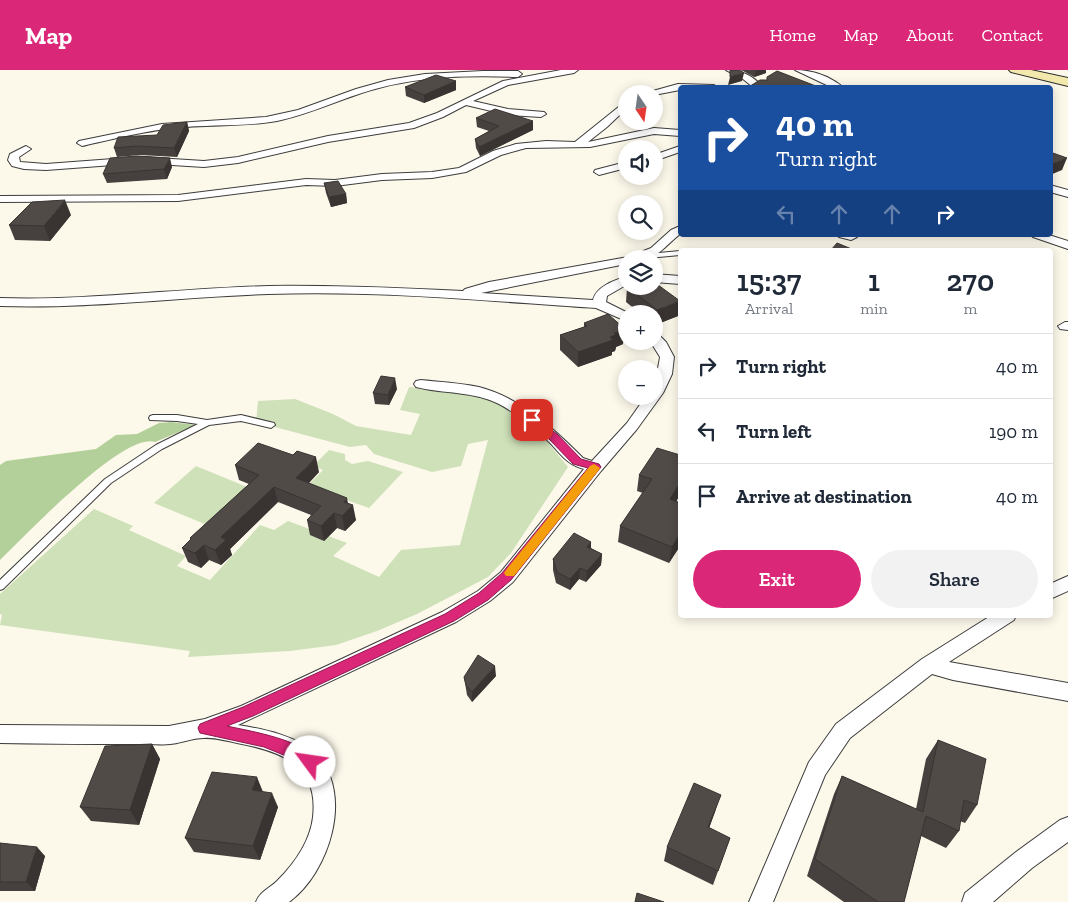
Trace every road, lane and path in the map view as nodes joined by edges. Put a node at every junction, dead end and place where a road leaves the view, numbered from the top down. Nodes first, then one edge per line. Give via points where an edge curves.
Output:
1 (574, 70) edge
2 (730, 70) edge
3 (799, 70) edge
4 (1015, 70) edge
5 (540, 76) junction
6 (1068, 82) edge
7 (755, 85) edge
8 (835, 85) edge
9 (678, 87) edge
10 (663, 90) edge
11 (465, 102) junction
12 (618, 112) edge
13 (541, 114) dead end
14 (678, 133) edge
15 (82, 143) dead end
16 (577, 145) junction
17 (26, 149) dead end
18 (678, 150) edge
19 (663, 155) edge
20 (618, 167) edge
21 (599, 172) dead end
22 (1053, 186) edge
23 (1053, 187) edge
24 (1068, 189) edge
25 (1068, 194) edge
26 (0, 199) edge
27 (678, 231) edge
28 (1043, 237) edge
29 (1068, 245) edge
30 (658, 250) edge
31 (678, 253) edge
32 (663, 255) edge
33 (618, 262) edge
34 (663, 279) edge
35 (678, 280) edge
36 (618, 285) edge
37 (460, 295) junction
38 (0, 302) edge
39 (599, 304) junction
40 (618, 313) edge
41 (663, 349) edge
42 (421, 384) dead end
43 (153, 418) dead end
44 (207, 423) junction
45 (271, 425) dead end
46 (595, 467) junction
47 (1068, 583) edge
48 (0, 586) edge
49 (1053, 590) edge
50 (1002, 618) edge
51 (929, 665) junction
52 (1068, 692) edge
53 (205, 728) junction
54 (0, 734) edge
55 (1068, 828) edge
56 (268, 902) edge
57 (761, 902) edge
58 (974, 902) edge

1 - 5 street
2 - 7 street
3 - 8 street
4 - 6 main road
5 - 11 street via 506,83
5 - 15 street via 483,74 399,81 372,86 310,110 278,118 170,126
9 - 10 street
11 - 13 street via 508,112
11 - 17 street via 411,126 204,164 140,160 46,167 16,164 14,156
12 - 16 street
14 - 16 street via 659,130 607,143
16 - 26 street via 522,146 496,153 454,172 327,185 306,182 178,198
18 - 19 street
20 - 21 street
22 - 24 street
23 - 25 street
27 - 30 street
28 - 29 street
31 - 32 lane
33 - 37 street via 489,286
34 - 35 street
36 - 39 street via 601,294
37 - 38 street via 315,289 89,302
37 - 39 street
39 - 40 street
41 - 46 street via 667,358 666,374 656,393
42 - 46 street via 476,391 504,402 553,436 577,462
43 - 44 lane
44 - 45 lane via 241,418
44 - 48 lane via 159,447 108,480
46 - 53 street via 507,577 484,596 449,617 248,712
47 - 49 street
50 - 51 street
51 - 52 street
51 - 57 street via 843,730 817,769
53 - 54 street via 169,735
53 - 56 street via 258,739 297,753 310,762 322,784 323,822 313,852 299,877
55 - 58 street

